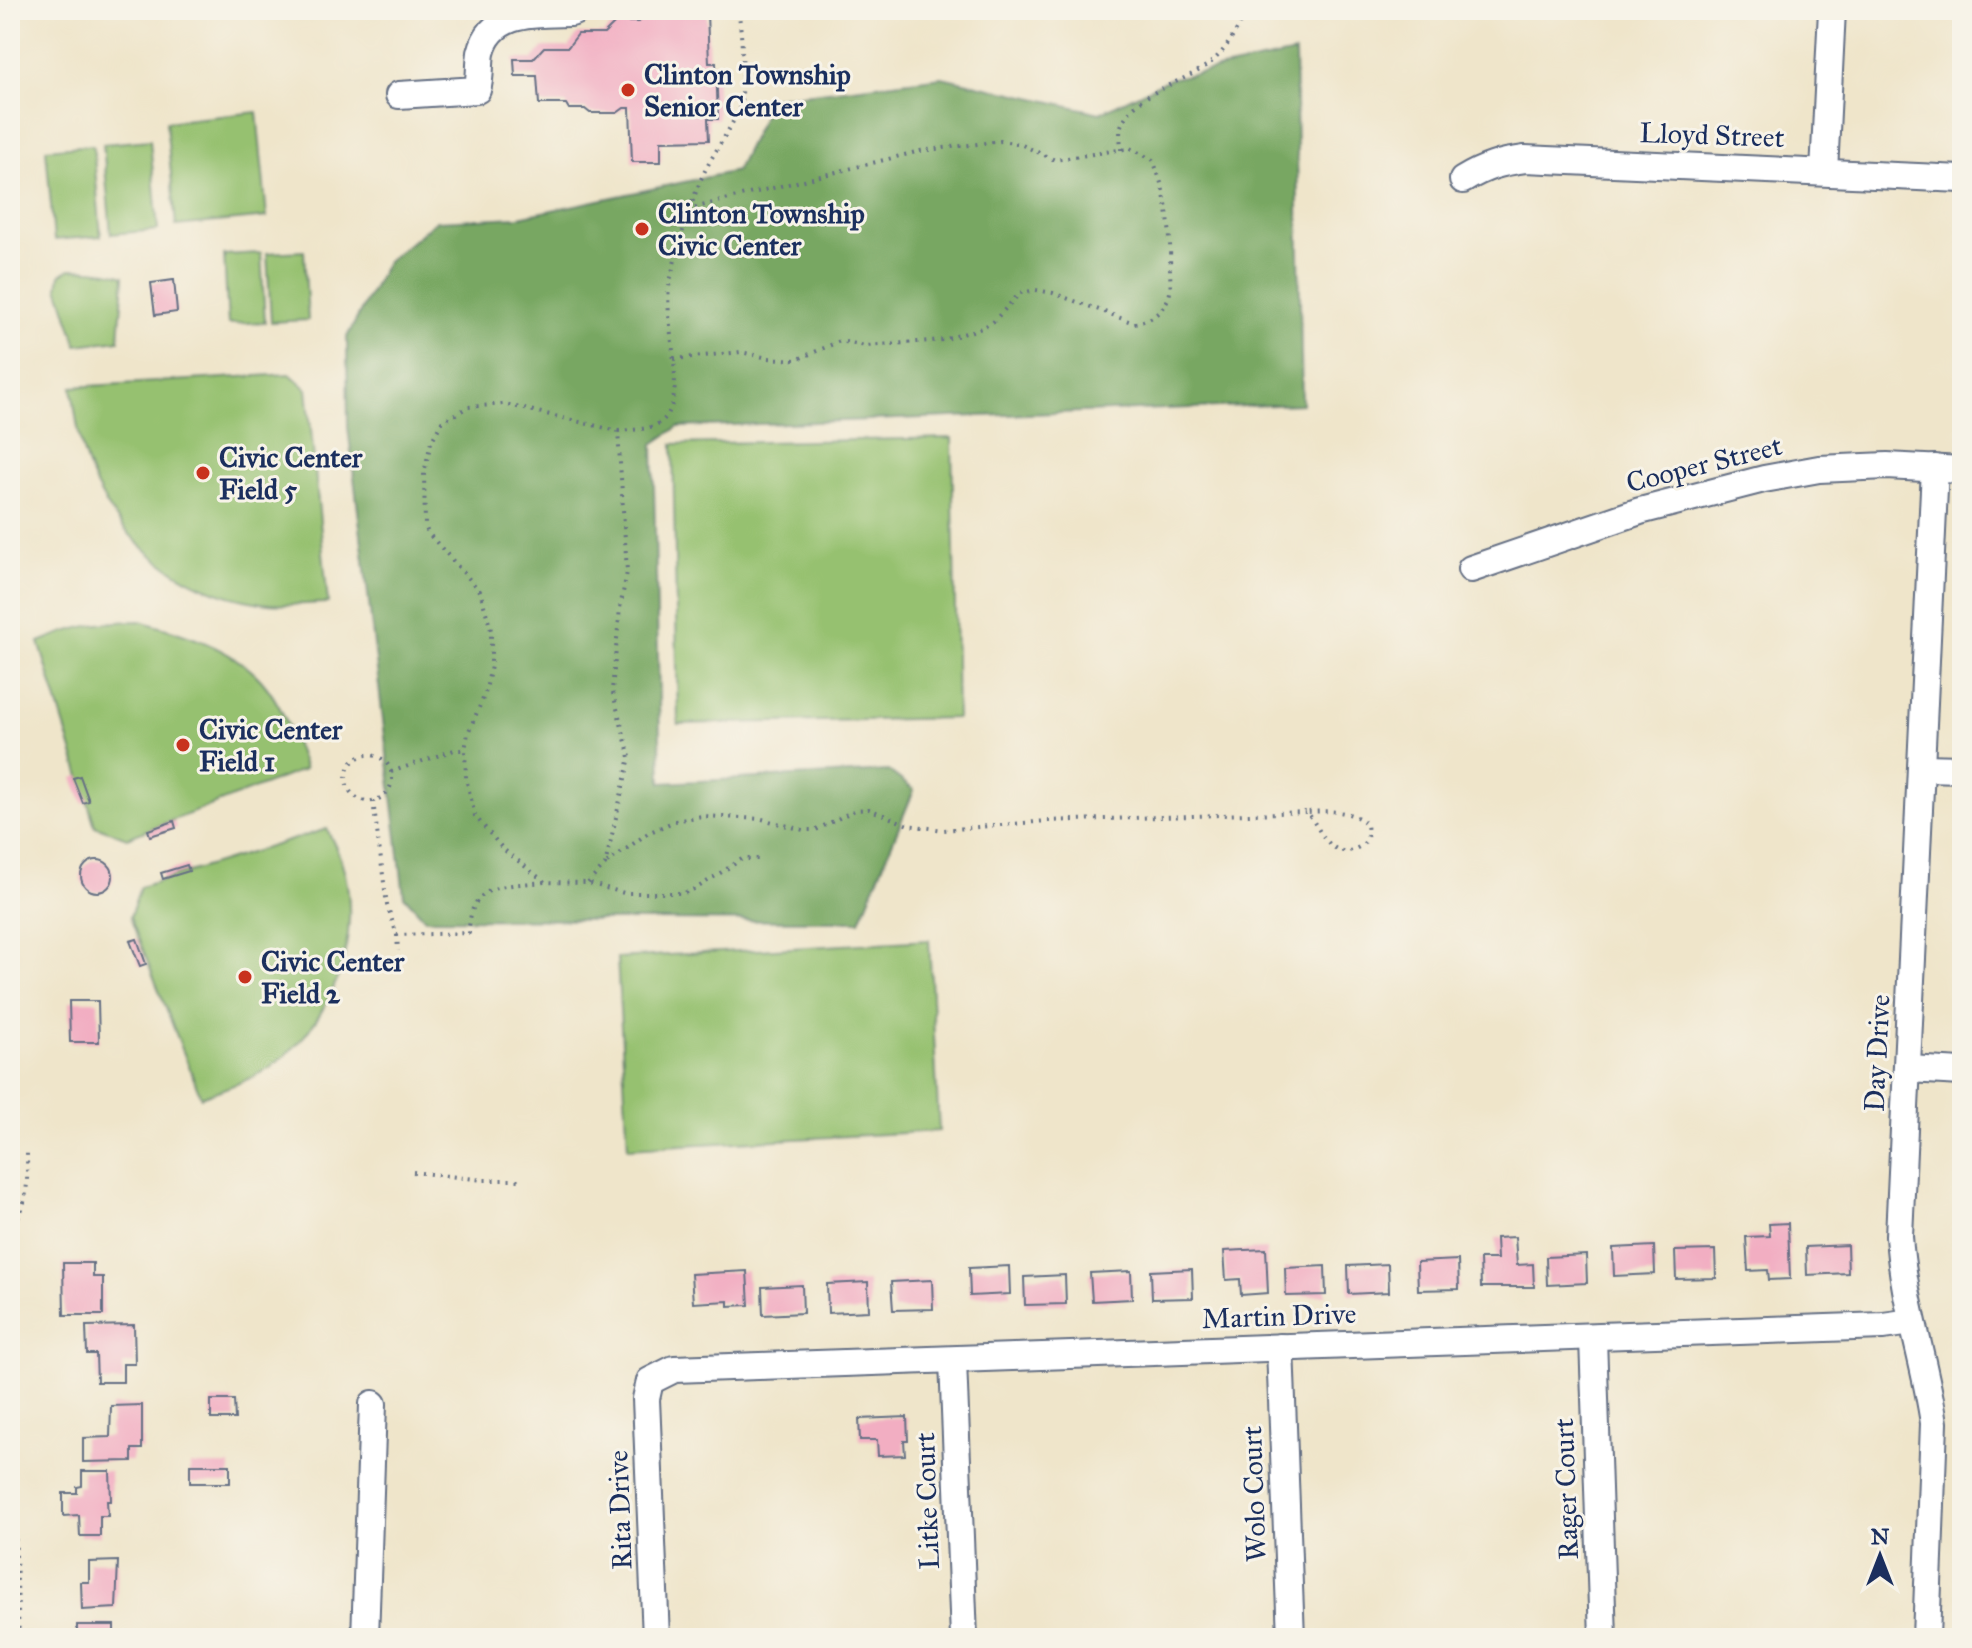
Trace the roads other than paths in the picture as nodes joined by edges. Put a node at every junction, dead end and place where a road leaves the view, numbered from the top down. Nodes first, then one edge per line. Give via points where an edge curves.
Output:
1 (578, 10) edge
2 (1832, 10) edge
3 (514, 13) edge
4 (399, 95) dead end
5 (1824, 172) junction
6 (1962, 179) edge
7 (1463, 180) dead end
8 (1935, 468) junction
9 (1962, 470) edge
10 (1471, 569) dead end
11 (1923, 768) junction
12 (1962, 769) edge
13 (1909, 1069) junction
14 (1962, 1072) edge
15 (1912, 1322) junction
16 (1593, 1338) junction
17 (1280, 1347) junction
18 (953, 1361) junction
19 (650, 1381) joint
20 (373, 1404) dead end
21 (365, 1638) edge
22 (656, 1638) edge
23 (964, 1638) edge
24 (1291, 1638) edge
25 (1603, 1638) edge
26 (1926, 1638) edge

1 - 3 street
2 - 5 street
3 - 4 street via 486,40 477,90
5 - 6 street, Lloyd Street
5 - 7 street, Lloyd Street via 1525,159 1499,162
8 - 9 street, Cooper Street
8 - 10 street, Cooper Street via 1819,469 1764,479 1640,511
8 - 11 street, Day Drive
11 - 12 street
11 - 13 street, Day Drive
13 - 14 street
13 - 15 street, Day Drive via 1899,1236
15 - 16 street, Martin Drive
15 - 26 street, Day Drive via 1934,1423
16 - 17 street, Martin Drive
16 - 25 street, Rager Court
17 - 18 street, Martin Drive
17 - 24 street, Wolo Court
18 - 19 street, Martin Drive via 674,1369
18 - 23 street, Litke Court
19 - 22 street, Rita Drive via 646,1399
20 - 21 street

